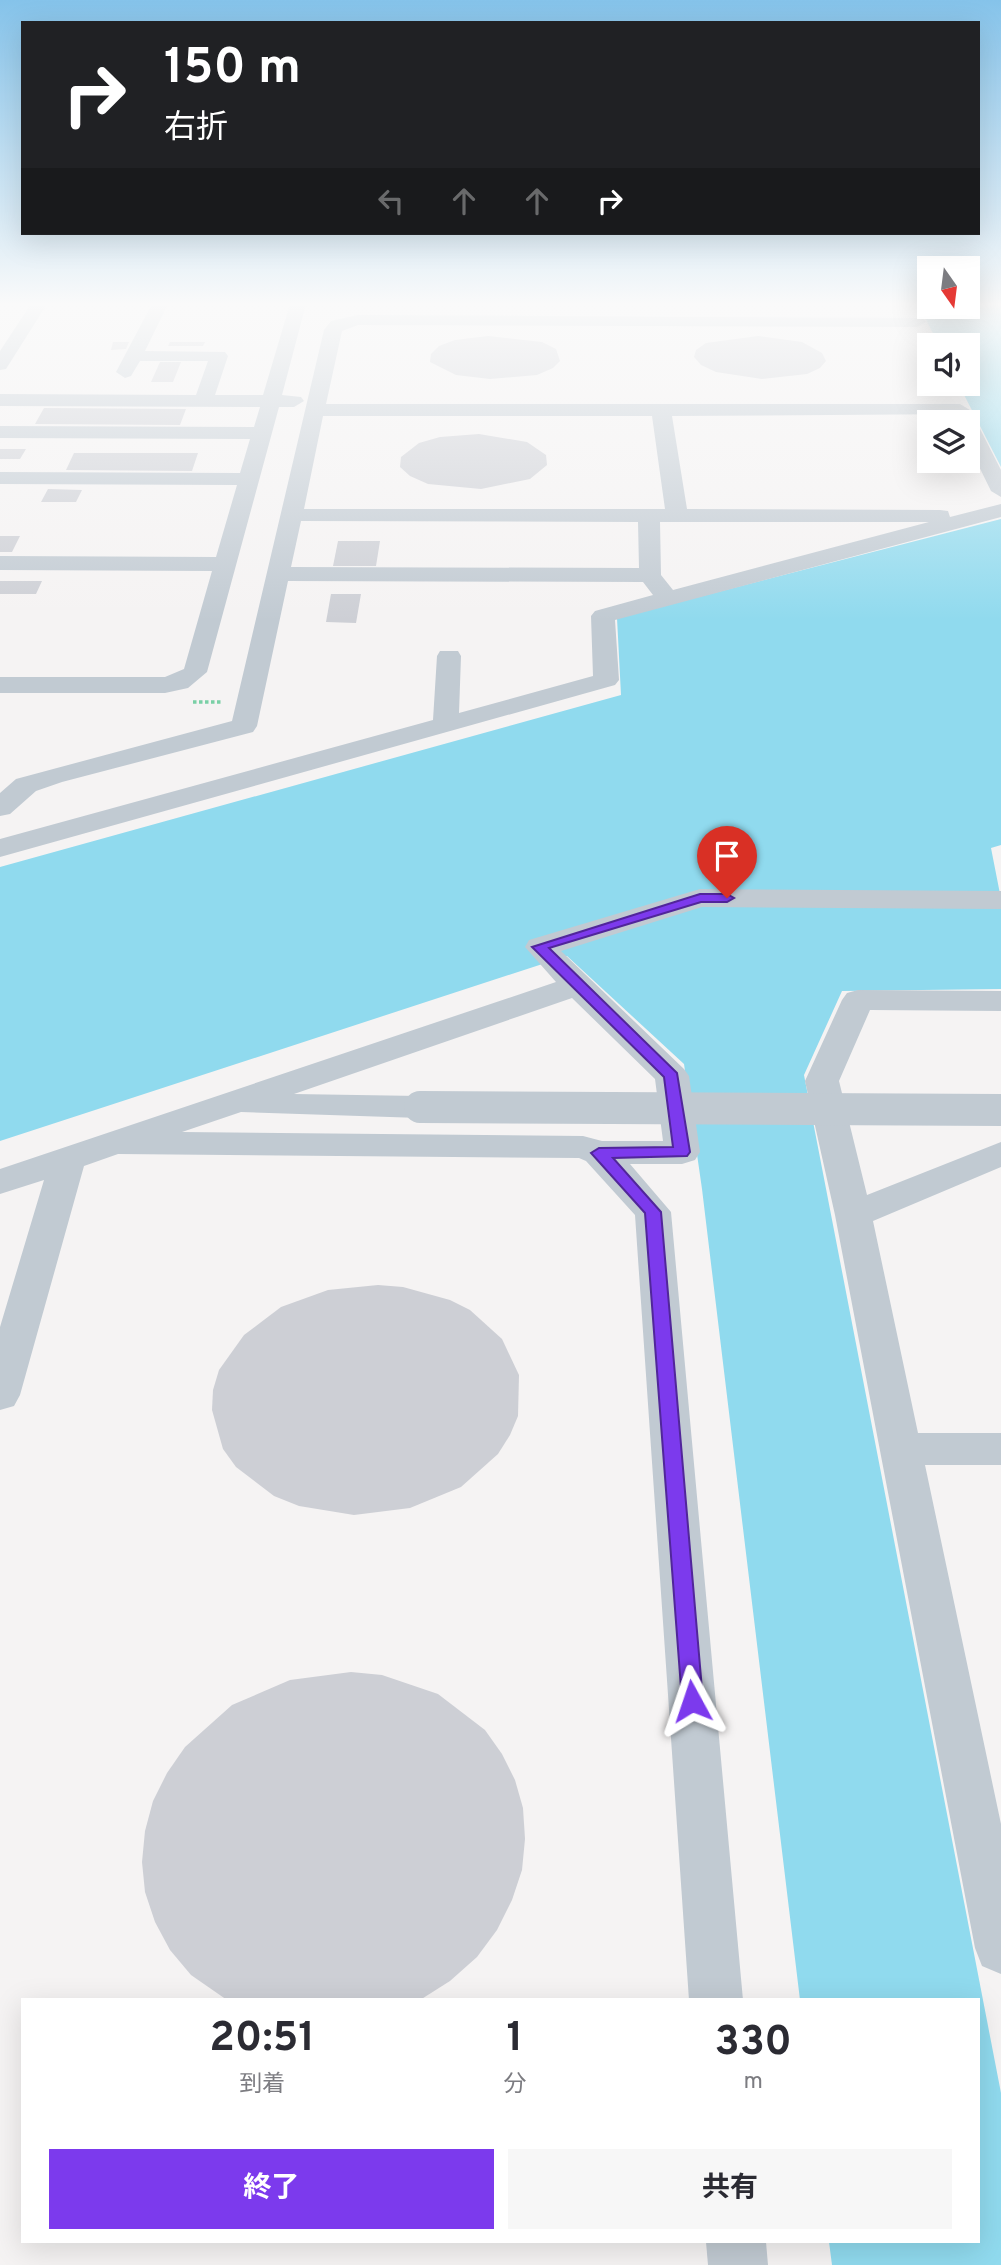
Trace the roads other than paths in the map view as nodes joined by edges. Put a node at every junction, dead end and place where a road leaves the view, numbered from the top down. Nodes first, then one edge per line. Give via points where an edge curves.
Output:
1 (270, 410) edge
2 (315, 410) edge
3 (640, 410) edge
4 (661, 410) junction
5 (917, 418) edge
6 (0, 432) edge
7 (263, 433) junction
8 (980, 449) edge
9 (0, 478) edge
10 (250, 480) junction
11 (1001, 491) edge
12 (995, 513) edge
13 (292, 515) junction
14 (649, 515) junction
15 (677, 515) junction
16 (0, 563) edge
17 (226, 564) junction
18 (279, 574) junction
19 (650, 575) junction
20 (667, 598) junction
21 (449, 656) dead end
22 (0, 685) edge
23 (446, 724) junction
24 (0, 808) edge
25 (0, 848) edge
26 (1001, 900) edge
27 (577, 985) junction
28 (1001, 1001) edge
29 (227, 1104) junction
30 (1001, 1110) edge
31 (115, 1143) junction
32 (599, 1153) junction
33 (1001, 1154) edge
34 (68, 1159) junction
35 (0, 1182) edge
36 (853, 1215) junction
37 (0, 1395) edge
38 (900, 1449) junction
39 (1001, 1449) edge
40 (1001, 1948) edge
41 (716, 1998) edge
42 (736, 2243) edge
43 (738, 2265) edge

1 - 7 lane
2 - 13 lane
3 - 4 lane
4 - 5 lane
4 - 15 lane
6 - 7 lane
7 - 10 lane
8 - 11 lane
9 - 10 lane
10 - 17 lane
12 - 15 lane
12 - 20 lane
13 - 14 lane
13 - 18 lane
14 - 15 lane
14 - 19 lane
16 - 17 lane
17 - 22 lane via 190,679 165,685
18 - 19 lane
18 - 24 lane via 244,726 52,776 26,785
19 - 20 lane
20 - 23 lane via 603,616 606,680
21 - 23 lane
23 - 25 lane
26 - 27 lane via 700,898 540,947
27 - 29 lane
27 - 32 lane via 672,1076 682,1152
28 - 36 lane via 858,1000 822,1081
29 - 30 lane, bridge
29 - 31 lane
31 - 32 lane via 557,1146
31 - 34 lane
32 - 41 lane via 653,1212
33 - 36 lane
34 - 35 lane
34 - 37 lane
36 - 38 lane
38 - 39 lane
38 - 40 lane
42 - 43 lane

